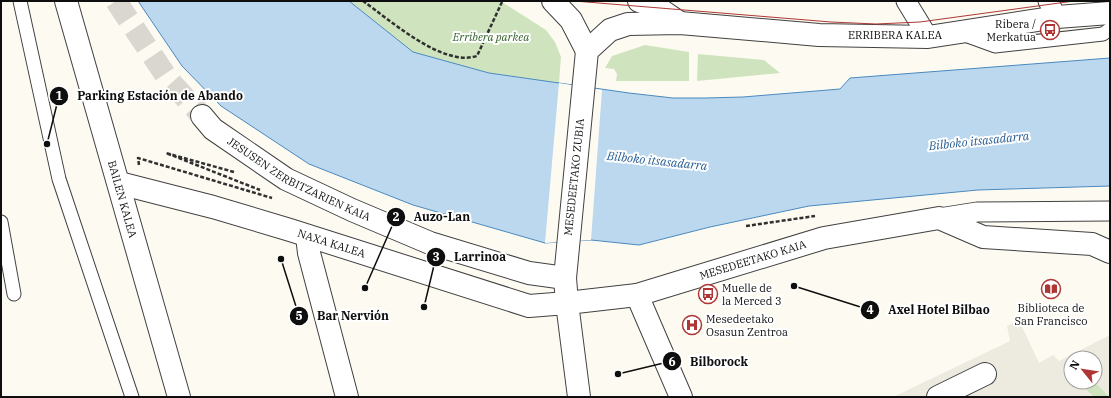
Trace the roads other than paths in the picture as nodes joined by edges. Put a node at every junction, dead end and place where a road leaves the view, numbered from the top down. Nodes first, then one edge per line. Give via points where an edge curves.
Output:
1 (20, 1) edge
2 (66, 1) edge
3 (553, 1) edge
4 (638, 1) edge
5 (906, 1) edge
6 (1053, 9) edge
7 (1110, 12) edge
8 (680, 23) junction
9 (1110, 29) edge
10 (958, 33) junction
11 (928, 37) junction
12 (587, 51) junction
13 (202, 116) tunnel mouth
14 (119, 183) junction
15 (1110, 211) edge
16 (939, 218) junction
17 (1, 222) edge
18 (308, 236) junction
19 (1110, 252) edge
20 (566, 268) junction
21 (14, 294) dead end
22 (637, 295) junction
23 (567, 303) junction
24 (985, 374) dead end
25 (132, 397) edge
26 (179, 397) edge
27 (347, 397) edge
28 (579, 397) edge
29 (681, 397) edge
30 (938, 397) edge

1 - 25 lane via 59,179
2 - 14 street, BAILEN KALEA
3 - 12 street via 571,20
4 - 8 street, ERRIBERA KALEA via 658,8
5 - 11 street
6 - 7 street, ERRIBERA KALEA
6 - 10 street, ERRIBERA KALEA
8 - 11 street, ERRIBERA KALEA via 819,35
8 - 12 street, ERRIBERA KALEA via 628,24 610,30
9 - 10 lane via 1103,34 995,46
10 - 11 street, ERRIBERA KALEA
12 - 20 street, MESEDEETAKO ZUBIA
13 - 20 street, JESUSEN ZERBITZARIEN KAIA via 212,129 286,179 430,243 529,273
14 - 18 street, NAXA KALEA
14 - 26 street, BAILEN KALEA
15 - 16 street, MESEDEETAKO KAIA via 977,212
16 - 19 street via 983,237 1092,244
16 - 22 street, MESEDEETAKO KAIA via 824,238
17 - 21 lane
18 - 23 street, NAXA KALEA via 529,306
18 - 27 street via 309,253
20 - 23 street, MESEDEETAKO ZUBIA
22 - 23 street, MESEDEETAKO KAIA
22 - 29 street
23 - 28 street, MESEDEETAKO ZUBIA
24 - 30 street

